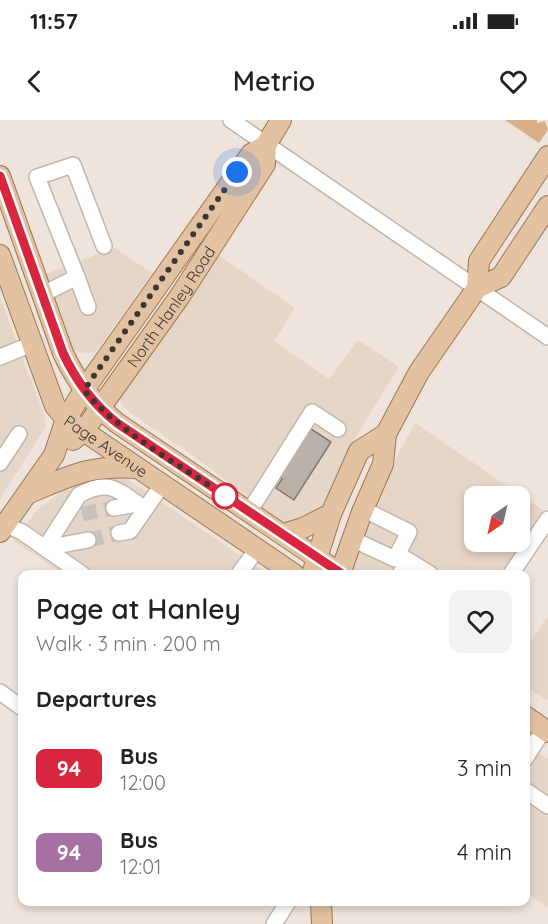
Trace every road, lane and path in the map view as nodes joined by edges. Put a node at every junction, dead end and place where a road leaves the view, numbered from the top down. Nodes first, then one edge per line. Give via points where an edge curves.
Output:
1 (231, 120) edge
2 (281, 120) edge
3 (266, 144) junction
4 (548, 156) edge
5 (0, 176) edge
6 (548, 206) edge
7 (104, 246) dead end
8 (0, 255) edge
9 (77, 277) junction
10 (477, 288) junction
11 (43, 294) junction
12 (88, 307) dead end
13 (548, 337) edge
14 (32, 344) junction
15 (0, 357) edge
16 (84, 390) junction
17 (105, 400) junction
18 (66, 419) junction
19 (338, 429) dead end
20 (83, 432) junction
21 (19, 434) dead end
22 (386, 434) junction
23 (54, 455) junction
24 (0, 463) edge
25 (136, 468) junction
26 (162, 485) junction
27 (27, 494) junction
28 (141, 507) junction
29 (114, 508) tunnel mouth
30 (249, 512) junction
31 (362, 512) junction
32 (82, 514) tunnel mouth
33 (332, 514) junction
34 (65, 517) junction
35 (548, 519) edge
36 (2, 526) edge
37 (119, 533) tunnel mouth
38 (282, 534) junction
39 (352, 539) junction
40 (88, 540) tunnel mouth
41 (45, 548) junction
42 (256, 549) junction
43 (403, 558) junction
44 (315, 566) edge
45 (76, 570) edge
46 (242, 570) edge
47 (274, 570) edge
48 (288, 570) edge
49 (342, 570) edge
50 (401, 570) edge
51 (423, 570) edge
52 (514, 570) edge
53 (0, 692) edge
54 (18, 705) edge
55 (530, 719) edge
56 (546, 730) edge
57 (530, 752) edge
58 (530, 792) edge
59 (545, 798) edge
60 (285, 906) edge
61 (321, 906) edge
62 (274, 924) edge
63 (322, 924) edge

1 - 3 street
2 - 3 main road, North Hanley Road
3 - 10 street
3 - 16 main road, North Hanley Road via 250,154
3 - 17 main road, North Hanley Road via 265,164 180,296
4 - 10 main road via 479,261
5 - 11 main road, Page Avenue
6 - 10 main road via 501,277
7 - 9 street via 73,165 37,177
8 - 14 main road, Page Avenue
9 - 11 street
9 - 12 street
10 - 13 street
10 - 22 main road via 419,372
11 - 16 main road, Page Avenue via 63,353
14 - 15 street
14 - 16 main road via 63,378
14 - 18 main road, Page Avenue via 55,406
16 - 17 main road, Page Avenue
16 - 18 main road, North Hanley Road
17 - 20 main road, North Hanley Road
17 - 30 main road, Page Avenue via 126,429
18 - 20 main road, Page Avenue
18 - 23 main road, North Hanley Road
19 - 30 street via 312,412
20 - 23 main road, North Hanley Road
20 - 25 main road, Page Avenue
21 - 24 street
22 - 31 main road via 383,464
22 - 33 main road via 360,451
23 - 27 main road, North Hanley Road
25 - 26 main road, Page Avenue
25 - 27 main road via 87,470
26 - 28 street
26 - 42 main road, Page Avenue
27 - 36 main road, North Hanley Road
28 - 29 street
28 - 34 street via 113,487 101,487 79,495
28 - 37 street via 130,531
30 - 38 main road, Page Avenue
31 - 39 main road
31 - 43 street via 409,532
32 - 34 street
33 - 38 main road
33 - 44 main road
34 - 41 street
35 - 52 street
36 - 41 street via 22,532
38 - 44 main road, Page Avenue
39 - 43 street via 395,559
39 - 49 main road
40 - 41 street
41 - 45 street
42 - 46 street
42 - 47 main road
42 - 48 main road, Page Avenue
43 - 50 street
43 - 51 street
53 - 54 street
55 - 56 main road
56 - 57 street
58 - 59 street
60 - 62 street
61 - 63 main road

